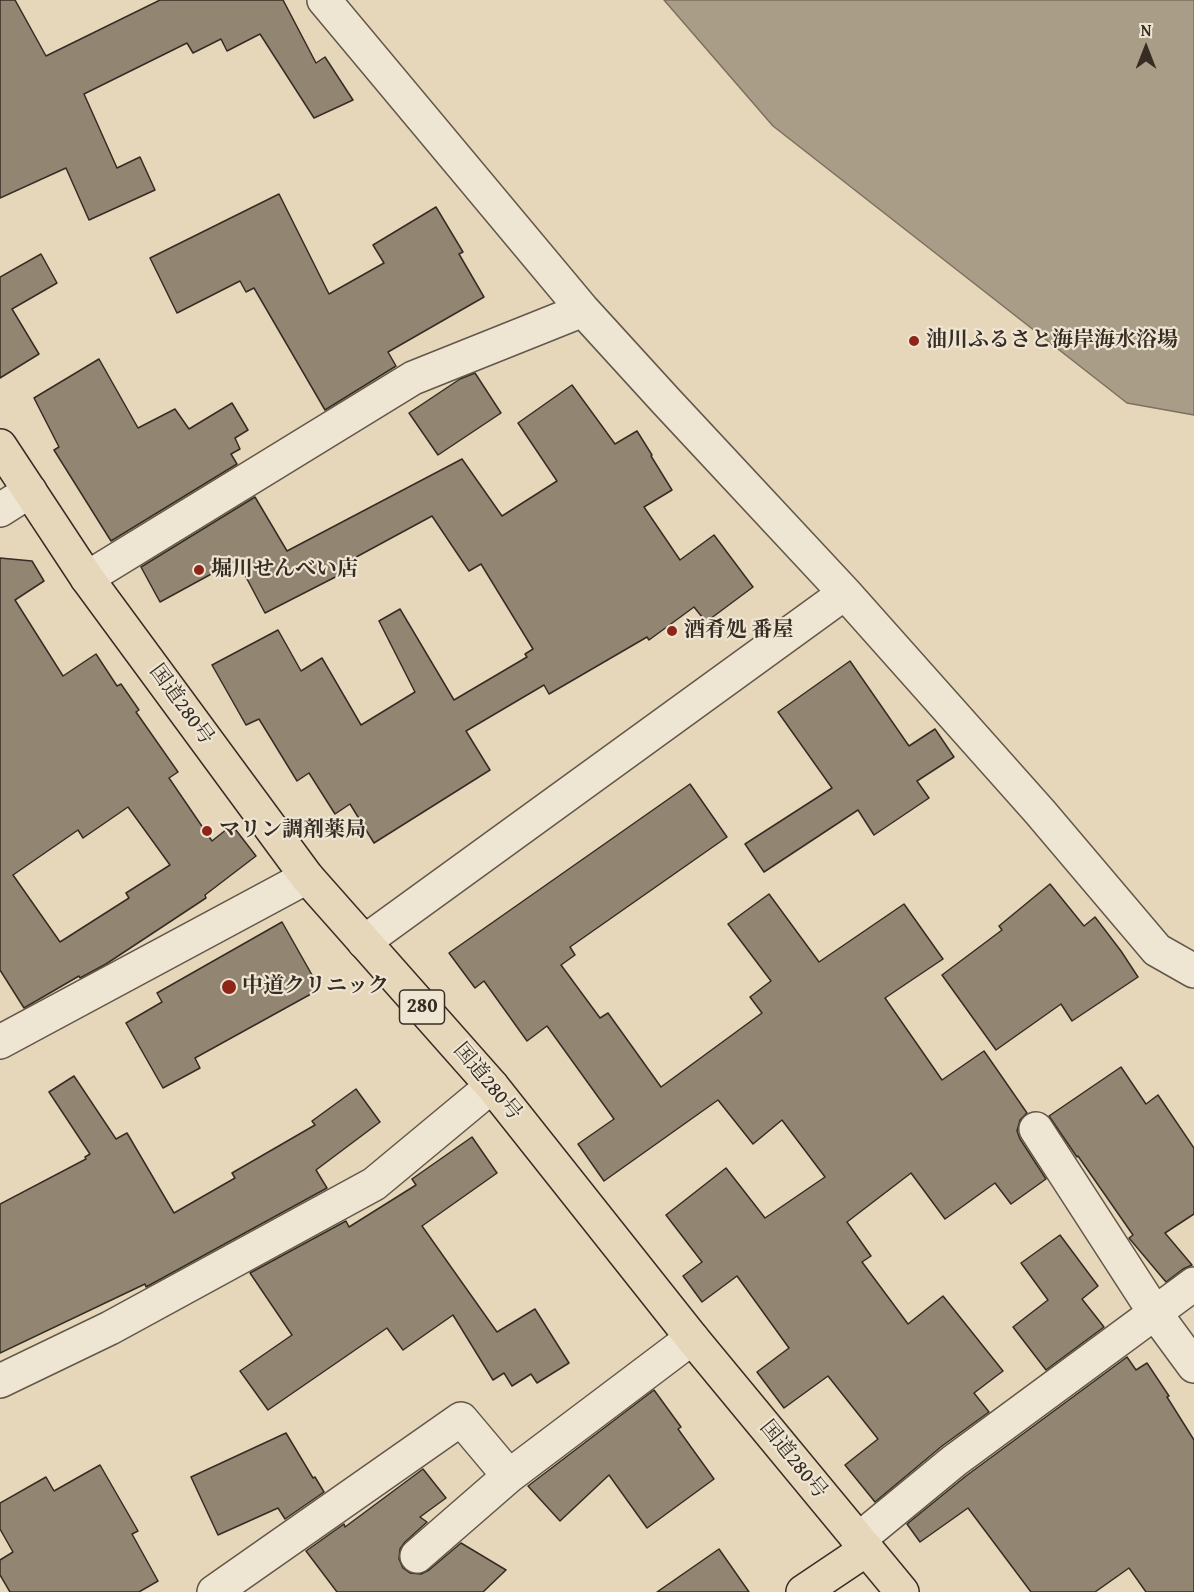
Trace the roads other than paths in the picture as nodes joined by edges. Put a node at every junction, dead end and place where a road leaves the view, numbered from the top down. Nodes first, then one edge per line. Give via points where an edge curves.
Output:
1 (324, 0) edge
2 (583, 309) junction
3 (0, 446) edge
4 (30, 491) junction
5 (0, 510) edge
6 (87, 578) junction
7 (845, 593) junction
8 (307, 877) junction
9 (364, 942) junction
10 (1194, 971) edge
11 (0, 1042) edge
12 (492, 1086) junction
13 (1036, 1129) dead end
14 (1194, 1284) edge
15 (1155, 1313) junction
16 (693, 1338) junction
17 (1194, 1366) edge
18 (0, 1381) edge
19 (509, 1476) junction
20 (863, 1544) junction
21 (417, 1556) dead end
22 (214, 1592) edge
23 (803, 1592) edge
24 (902, 1592) edge

1 - 2 street
2 - 6 street via 413,378
2 - 7 street
3 - 4 main road, 国道280号 / 280
4 - 5 street
4 - 6 main road, 国道280号 / 280
6 - 8 main road, 国道280号 / 280
7 - 9 street
7 - 10 street via 1157,950
8 - 9 main road, 国道280号 / 280
8 - 11 street
9 - 12 main road, 国道280号 / 280
12 - 16 main road, 国道280号 / 280
12 - 18 street via 374,1184 110,1328
13 - 15 street
14 - 15 street
15 - 17 street
15 - 20 street via 954,1461
16 - 19 street
16 - 20 main road, 国道280号 / 280
19 - 21 street
19 - 22 street via 461,1419
20 - 23 main road
20 - 24 main road, 国道280号 / 280

